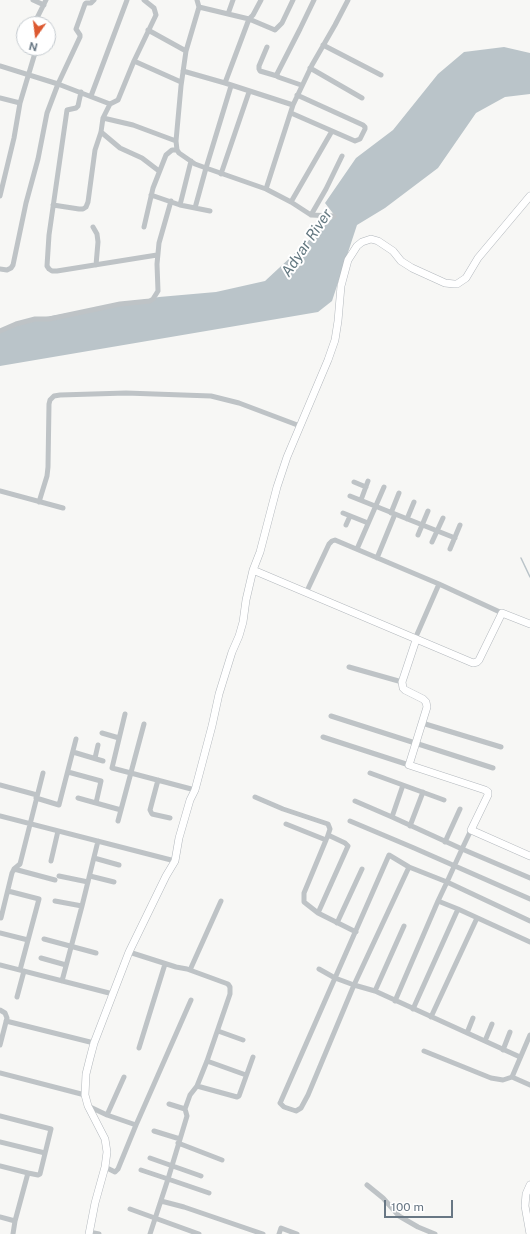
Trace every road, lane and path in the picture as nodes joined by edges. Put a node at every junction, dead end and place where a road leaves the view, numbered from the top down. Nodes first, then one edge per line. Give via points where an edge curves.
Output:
1 (33, 0) edge
2 (94, 0) edge
3 (127, 0) edge
4 (144, 0) edge
5 (197, 0) edge
6 (233, 0) edge
7 (261, 0) edge
8 (293, 0) edge
9 (314, 0) edge
10 (348, 0) edge
11 (45, 2) edge
12 (199, 7) junction
13 (228, 14) junction
14 (38, 16) edge
15 (249, 20) junction
16 (148, 30) junction
17 (324, 45) junction
18 (267, 47) dead end
19 (186, 51) junction
20 (34, 56) edge
21 (134, 61) junction
22 (0, 66) edge
23 (310, 68) junction
24 (183, 71) junction
25 (28, 75) junction
26 (381, 75) dead end
27 (277, 76) junction
28 (181, 82) junction
29 (225, 83) junction
30 (58, 84) junction
31 (302, 85) junction
32 (231, 86) junction
33 (81, 92) junction
34 (250, 92) junction
35 (297, 94) junction
36 (91, 96) junction
37 (0, 98) edge
38 (362, 98) dead end
39 (20, 103) junction
40 (110, 104) junction
41 (292, 105) junction
42 (291, 113) junction
43 (103, 118) junction
44 (332, 131) junction
45 (101, 132) junction
46 (176, 141) junction
47 (177, 150) junction
48 (342, 156) dead end
49 (191, 161) junction
50 (206, 168) junction
51 (159, 171) junction
52 (221, 174) junction
53 (266, 189) junction
54 (151, 195) junction
55 (0, 196) edge
56 (530, 196) edge
57 (171, 202) junction
58 (291, 202) junction
59 (53, 205) junction
60 (180, 205) junction
61 (195, 208) junction
62 (210, 211) dead end
63 (311, 215) junction
64 (334, 216) dead end
65 (94, 227) dead end
66 (144, 227) dead end
67 (157, 255) junction
68 (96, 265) junction
69 (0, 269) edge
70 (0, 331) edge
71 (300, 426) junction
72 (368, 481) dead end
73 (354, 482) dead end
74 (366, 487) junction
75 (384, 487) dead end
76 (0, 491) edge
77 (399, 493) dead end
78 (350, 496) dead end
79 (360, 500) junction
80 (39, 502) junction
81 (414, 502) dead end
82 (376, 506) junction
83 (63, 508) dead end
84 (428, 511) dead end
85 (343, 513) dead end
86 (393, 513) junction
87 (350, 516) junction
88 (443, 518) dead end
89 (407, 519) junction
90 (368, 523) junction
91 (346, 525) dead end
92 (423, 525) junction
93 (460, 525) dead end
94 (438, 531) junction
95 (418, 535) dead end
96 (455, 538) junction
97 (432, 542) dead end
98 (357, 549) junction
99 (450, 550) dead end
100 (377, 558) junction
101 (253, 570) junction
102 (439, 584) junction
103 (306, 593) junction
104 (502, 613) junction
105 (530, 624) edge
106 (416, 639) junction
107 (350, 668) dead end
108 (402, 682) junction
109 (125, 714) dead end
110 (331, 716) dead end
111 (422, 723) junction
112 (144, 724) dead end
113 (102, 733) dead end
114 (322, 737) dead end
115 (119, 738) junction
116 (76, 739) dead end
117 (416, 743) junction
118 (98, 744) dead end
119 (501, 747) dead end
120 (73, 752) junction
121 (95, 758) junction
122 (103, 761) dead end
123 (409, 765) junction
124 (493, 768) dead end
125 (68, 772) junction
126 (43, 773) dead end
127 (131, 773) junction
128 (370, 773) dead end
129 (158, 780) junction
130 (0, 785) edge
131 (403, 785) junction
132 (195, 790) junction
133 (423, 792) junction
134 (37, 796) junction
135 (255, 797) dead end
136 (78, 798) dead end
137 (444, 800) dead end
138 (355, 801) dead end
139 (96, 803) junction
140 (460, 809) dead end
141 (121, 810) junction
142 (0, 817) edge
143 (392, 817) junction
144 (170, 818) dead end
145 (118, 821) dead end
146 (350, 821) dead end
147 (30, 824) junction
148 (286, 824) dead end
149 (410, 826) junction
150 (471, 830) junction
151 (58, 831) junction
152 (327, 838) junction
153 (98, 841) junction
154 (445, 842) junction
155 (462, 849) junction
156 (530, 856) edge
157 (94, 858) junction
158 (51, 861) dead end
159 (175, 861) junction
160 (119, 865) dead end
161 (454, 866) junction
162 (409, 867) junction
163 (14, 869) junction
164 (362, 869) dead end
165 (530, 878) edge
166 (89, 879) junction
167 (114, 882) dead end
168 (447, 882) junction
169 (8, 891) junction
170 (530, 899) edge
171 (55, 901) dead end
172 (438, 901) junction
173 (220, 902) dead end
174 (82, 906) junction
175 (458, 909) junction
176 (318, 913) junction
177 (1, 918) dead end
178 (477, 918) junction
179 (530, 921) edge
180 (337, 923) junction
181 (404, 926) dead end
182 (356, 932) junction
183 (0, 933) edge
184 (44, 939) dead end
185 (28, 940) junction
186 (530, 942) edge
187 (72, 946) junction
188 (129, 952) junction
189 (96, 953) dead end
190 (41, 958) dead end
191 (165, 964) junction
192 (0, 965) edge
193 (66, 965) junction
194 (319, 969) dead end
195 (190, 970) junction
196 (22, 971) junction
197 (335, 978) junction
198 (62, 981) junction
199 (354, 985) junction
200 (375, 991) junction
201 (113, 994) junction
202 (17, 997) dead end
203 (191, 1000) dead end
204 (395, 1001) junction
205 (413, 1009) junction
206 (0, 1010) edge
207 (431, 1017) junction
208 (473, 1018) dead end
209 (6, 1021) junction
210 (492, 1024) dead end
211 (218, 1031) junction
212 (510, 1032) dead end
213 (466, 1033) junction
214 (530, 1035) edge
215 (243, 1040) dead end
216 (485, 1042) junction
217 (0, 1043) edge
218 (94, 1043) junction
219 (139, 1048) dead end
220 (503, 1050) junction
221 (424, 1051) dead end
222 (253, 1057) dead end
223 (520, 1057) junction
224 (207, 1061) junction
225 (0, 1073) edge
226 (246, 1074) junction
227 (124, 1077) dead end
228 (512, 1077) junction
229 (530, 1085) edge
230 (197, 1086) junction
231 (85, 1095) junction
232 (168, 1104) dead end
233 (88, 1106) junction
234 (185, 1110) junction
235 (107, 1115) junction
236 (0, 1116) edge
237 (136, 1125) junction
238 (154, 1130) dead end
239 (179, 1141) junction
240 (0, 1142) edge
241 (45, 1153) junction
242 (150, 1158) dead end
243 (222, 1160) dead end
244 (172, 1165) junction
245 (105, 1167) junction
246 (0, 1168) edge
247 (141, 1170) dead end
248 (28, 1173) junction
249 (201, 1176) dead end
250 (168, 1179) junction
251 (367, 1185) dead end
252 (530, 1185) edge
253 (209, 1194) dead end
254 (528, 1195) edge
255 (161, 1201) junction
256 (130, 1209) dead end
257 (0, 1217) edge
258 (154, 1218) junction
259 (15, 1221) junction
260 (418, 1227) junction
261 (89, 1233) edge
262 (13, 1234) edge
263 (99, 1234) edge
264 (150, 1234) edge
265 (199, 1234) edge
266 (263, 1234) edge
267 (279, 1234) edge
268 (297, 1234) edge
269 (416, 1234) edge
270 (435, 1234) edge
271 (530, 1234) edge

1 - 11 street
2 - 30 street via 85,4 76,29 80,37
3 - 36 street
4 - 16 street via 156,13
5 - 12 street
6 - 13 street
7 - 15 street
8 - 15 street via 282,23 275,30
9 - 27 street
10 - 17 street
11 - 14 street
12 - 13 street
12 - 19 street
13 - 15 street
15 - 29 street
16 - 19 street
16 - 21 street
17 - 23 street
17 - 26 street
18 - 27 street via 259,69
19 - 24 street
20 - 25 street
21 - 28 street
21 - 40 street via 118,100
22 - 25 street
23 - 31 street
23 - 38 street
24 - 28 street
24 - 29 street
25 - 30 street
25 - 39 street
27 - 31 street
28 - 46 street
29 - 32 street
30 - 33 street
30 - 69 street via 47,113 13,265 7,270
31 - 35 street
32 - 34 street
32 - 50 street
33 - 36 street
33 - 59 street via 78,106 67,110
34 - 41 street
34 - 52 street
35 - 41 street
35 - 44 street via 365,127 360,139 355,141
36 - 40 street
37 - 39 street
39 - 55 street
40 - 43 street
41 - 42 street
42 - 44 street
42 - 53 street
43 - 45 street
43 - 46 street via 133,125
44 - 58 street
45 - 51 street via 124,150 142,158
45 - 59 street via 95,150 86,207 79,209
46 - 47 street
47 - 49 street
47 - 51 street via 169,152
48 - 63 street
49 - 50 street
49 - 60 street
50 - 52 street
50 - 61 street
51 - 54 street
52 - 53 street
53 - 58 street
54 - 57 street
54 - 66 street
56 - 71 street via 478,258 466,278 457,284 445,283 412,268 378,240 366,240 357,246 348,260 343,276 334,344
57 - 60 street
57 - 67 street
58 - 63 street
59 - 68 street via 47,260 49,269 57,271
60 - 61 street
61 - 62 street
63 - 64 street
65 - 68 street via 98,242
67 - 68 street
67 - 70 street via 158,291 153,299 49,319 35,319
71 - 80 street via 239,403 211,396 60,394 54,396 49,404 48,467
71 - 101 street via 277,487
72 - 74 street
73 - 74 street
74 - 79 street
75 - 82 street
76 - 80 street
77 - 86 street
78 - 79 street
79 - 82 street
80 - 83 street
81 - 89 street
82 - 86 street
82 - 90 street
84 - 92 street
85 - 87 street
86 - 89 street
86 - 100 street
87 - 90 street
87 - 91 street
88 - 94 street
89 - 92 street
90 - 98 street
92 - 94 street
92 - 95 street
93 - 96 street
94 - 96 street
94 - 97 street
96 - 99 street
98 - 100 street
98 - 103 street via 332,541
100 - 102 street
101 - 103 street
101 - 132 street via 243,622 219,694
102 - 104 street
102 - 106 street
103 - 106 street
104 - 105 street
104 - 106 street via 477,662 469,662
106 - 108 street
107 - 108 street
108 - 111 street via 405,690 426,702
109 - 115 street
110 - 117 street
111 - 117 street
111 - 119 street
112 - 127 street
113 - 115 street
114 - 123 street
115 - 127 street via 112,768
116 - 120 street
117 - 123 street
117 - 124 street
118 - 121 street
120 - 121 street
120 - 125 street
121 - 122 street
123 - 150 street via 488,792
125 - 134 street via 59,804
125 - 139 street via 101,781
126 - 134 street
127 - 129 street
127 - 141 street
128 - 131 street
129 - 132 street
129 - 144 street via 150,810 152,814
130 - 134 street
131 - 133 street
131 - 143 street
132 - 159 street via 179,838
133 - 137 street
133 - 149 street
134 - 147 street
135 - 152 street via 328,824 330,828
136 - 139 street
138 - 143 street
139 - 141 street
140 - 154 street
141 - 145 street
142 - 147 street
143 - 149 street
146 - 161 street
147 - 151 street
147 - 163 street via 20,864
148 - 152 street
149 - 154 street
150 - 155 street
150 - 156 street
151 - 153 street
151 - 158 street
152 - 176 street via 303,899
152 - 176 street via 348,846
153 - 157 street
153 - 159 street
154 - 155 street
155 - 161 street
155 - 165 street
157 - 160 street
157 - 166 street
159 - 188 street
161 - 168 street
161 - 170 street
162 - 168 street
162 - 182 street via 389,855
162 - 199 street
163 - 166 street via 57,878
163 - 169 street
164 - 180 street
166 - 167 street
166 - 174 street
168 - 172 street
168 - 179 street
169 - 177 street
169 - 185 street via 39,899
171 - 174 street
172 - 175 street
172 - 204 street
173 - 195 street
174 - 187 street
175 - 178 street
175 - 205 street
176 - 180 street
178 - 186 street
178 - 207 street
180 - 182 street
181 - 200 street
182 - 197 street
183 - 185 street
184 - 187 street
185 - 196 street
187 - 189 street
187 - 193 street
188 - 191 street
188 - 201 street
190 - 193 street
191 - 195 street
191 - 219 street
192 - 196 street
193 - 198 street
194 - 197 street
195 - 211 street via 230,987 231,991
196 - 198 street
196 - 202 street
197 - 199 street
197 - 199 street via 280,1103 284,1107 296,1111 301,1108
198 - 201 street
199 - 200 street
200 - 204 street
201 - 218 street
203 - 237 street
204 - 205 street
205 - 207 street
206 - 209 street via 5,1013
207 - 213 street
208 - 213 street
209 - 217 street
209 - 218 street
210 - 216 street
211 - 215 street
211 - 224 street
212 - 220 street
213 - 216 street
214 - 223 street
216 - 220 street
218 - 231 street via 86,1074
220 - 223 street
221 - 228 street via 491,1078 503,1080
222 - 226 street
223 - 228 street
224 - 226 street
224 - 230 street
225 - 231 street
226 - 230 street via 237,1097
227 - 235 street
228 - 229 street
230 - 234 street via 190,1095
231 - 233 street
232 - 234 street
233 - 235 street
233 - 245 street via 105,1139
234 - 239 street via 187,1116
235 - 237 street
236 - 241 street via 51,1129
237 - 245 street via 117,1171
238 - 239 street
239 - 243 street
239 - 244 street
240 - 241 street
241 - 248 street via 40,1174
242 - 244 street
244 - 249 street
244 - 250 street
245 - 261 street
246 - 248 street
247 - 250 street
248 - 259 street
250 - 253 street
250 - 255 street
251 - 260 street via 400,1216
252 - 254 street
254 - 271 street via 525,1206
255 - 258 street
255 - 266 street
256 - 258 street
257 - 259 street
258 - 264 street
258 - 265 street
259 - 262 street
260 - 269 street
260 - 270 street
261 - 263 street
267 - 268 street via 281,1228

